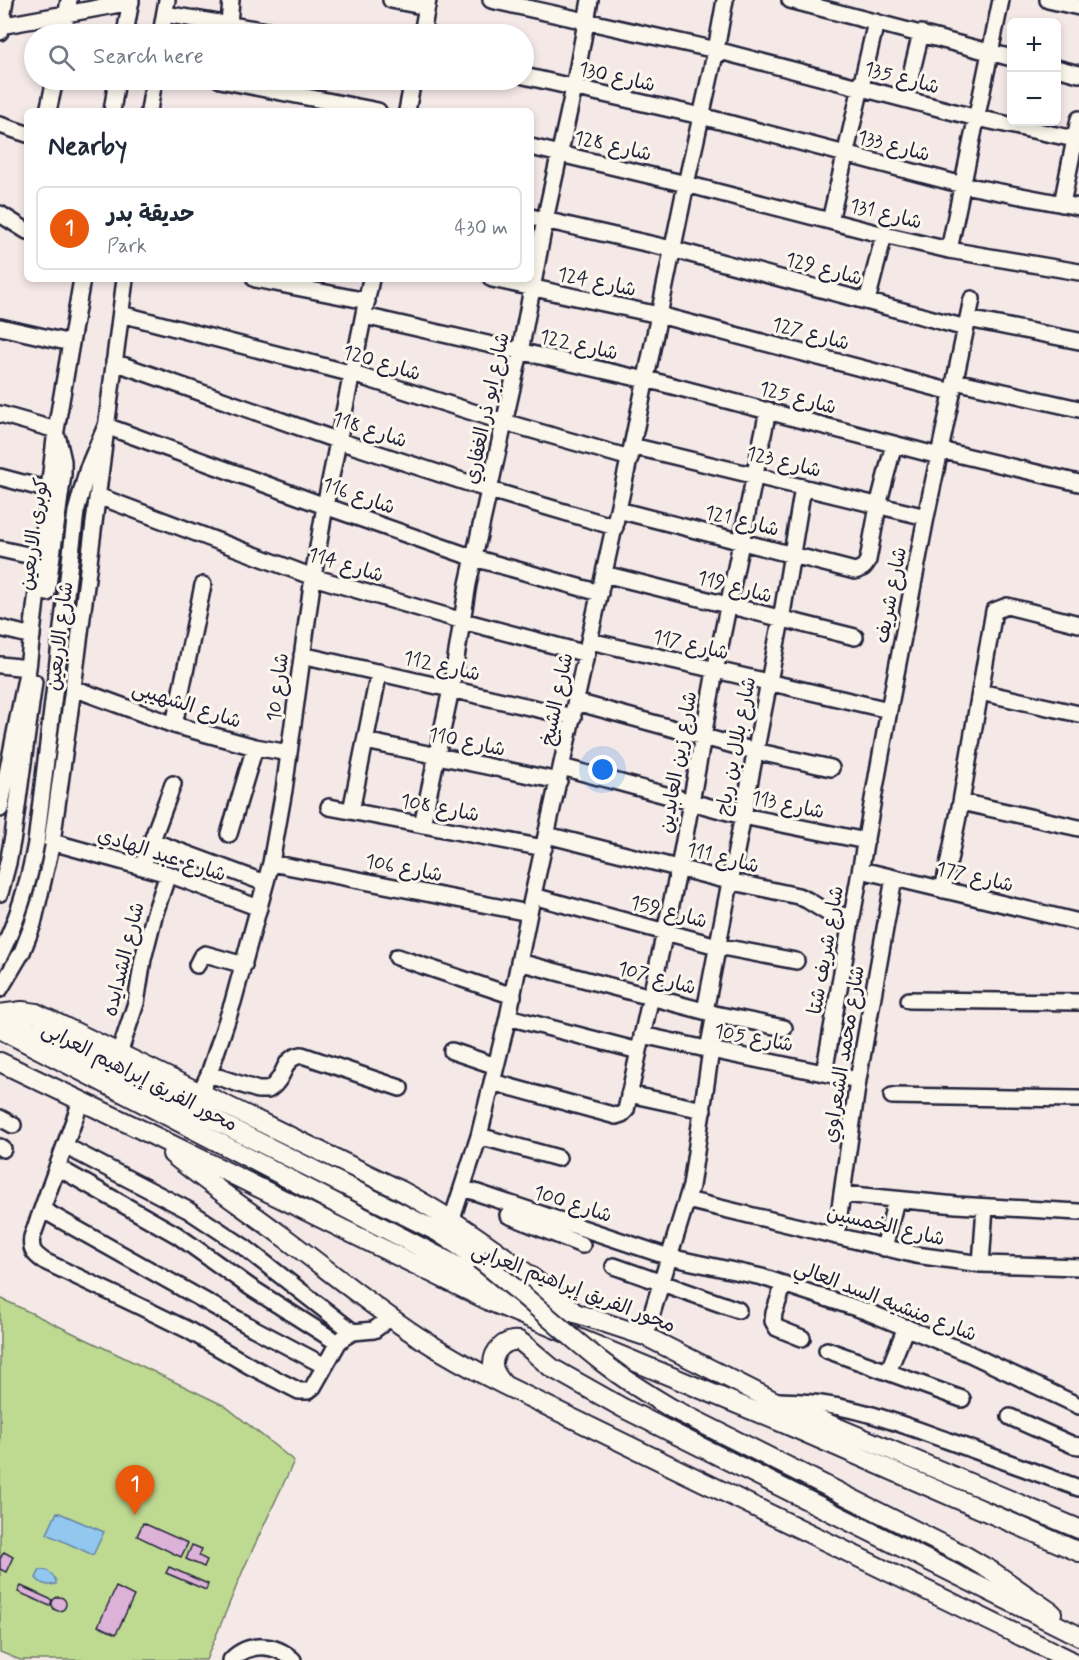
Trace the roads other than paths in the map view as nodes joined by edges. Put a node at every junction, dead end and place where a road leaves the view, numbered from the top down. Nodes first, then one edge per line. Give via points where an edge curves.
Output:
1 (5, 0) edge
2 (231, 0) edge
3 (391, 0) edge
4 (491, 0) edge
5 (590, 0) edge
6 (725, 0) edge
7 (790, 0) edge
8 (1001, 0) edge
9 (1048, 0) edge
10 (131, 1) edge
11 (428, 4) edge
12 (68, 7) edge
13 (166, 7) edge
14 (1079, 7) edge
15 (586, 21) junction
16 (876, 22) junction
17 (65, 24) edge
18 (127, 24) edge
19 (163, 24) edge
20 (229, 24) joint
21 (424, 24) edge
22 (0, 28) edge
23 (921, 33) junction
24 (716, 50) junction
25 (990, 52) junction
26 (1007, 57) edge
27 (1061, 69) edge
28 (1079, 74) edge
29 (534, 78) edge
30 (860, 87) junction
31 (574, 88) junction
32 (53, 90) edge
33 (115, 90) edge
34 (152, 90) edge
35 (271, 90) edge
36 (411, 90) edge
37 (905, 99) junction
38 (49, 108) edge
39 (112, 108) edge
40 (149, 108) edge
41 (363, 108) edge
42 (408, 108) edge
43 (701, 116) junction
44 (976, 118) junction
45 (1079, 119) edge
46 (0, 125) edge
47 (24, 133) edge
48 (1077, 140) edge
49 (534, 148) edge
50 (560, 154) junction
51 (845, 154) junction
52 (686, 184) junction
53 (963, 185) junction
54 (1062, 204) junction
55 (1079, 207) edge
56 (0, 214) edge
57 (538, 218) edge
58 (830, 221) junction
59 (24, 229) edge
60 (884, 235) junction
61 (672, 249) junction
62 (949, 250) junction
63 (534, 265) edge
64 (1079, 272) edge
65 (81, 282) edge
66 (125, 282) edge
67 (266, 282) edge
68 (370, 282) edge
69 (505, 282) edge
70 (533, 282) edge
71 (532, 288) junction
72 (972, 299) dead end
73 (867, 301) junction
74 (365, 308) junction
75 (121, 314) junction
76 (659, 315) junction
77 (967, 323) junction
78 (0, 327) edge
79 (1079, 341) edge
80 (71, 343) junction
81 (520, 352) junction
82 (114, 362) junction
83 (353, 374) junction
84 (646, 380) junction
85 (953, 387) junction
86 (1079, 409) edge
87 (768, 410) junction
88 (0, 414) edge
89 (504, 422) junction
90 (106, 426) junction
91 (56, 430) junction
92 (339, 441) junction
93 (894, 444) junction
94 (631, 452) junction
95 (939, 453) junction
96 (755, 475) junction
97 (0, 477) edge
98 (1079, 483) edge
99 (803, 487) junction
100 (48, 490) junction
101 (490, 490) junction
102 (98, 496) junction
103 (325, 506) junction
104 (878, 506) junction
105 (618, 510) junction
106 (926, 517) junction
107 (615, 527) junction
108 (741, 542) junction
109 (0, 549) edge
110 (792, 555) junction
111 (40, 558) junction
112 (474, 558) junction
113 (604, 574) junction
114 (313, 577) junction
115 (203, 585) dead end
116 (600, 593) junction
117 (728, 606) junction
118 (781, 620) junction
119 (463, 621) junction
120 (1079, 624) edge
121 (0, 628) edge
122 (32, 636) junction
123 (855, 637) dead end
124 (588, 647) junction
125 (302, 655) junction
126 (0, 665) edge
127 (28, 669) junction
128 (715, 671) junction
129 (379, 672) junction
130 (768, 683) junction
131 (73, 688) junction
132 (451, 689) junction
133 (980, 692) junction
134 (575, 710) junction
135 (889, 710) junction
136 (1079, 714) edge
137 (174, 725) junction
138 (704, 737) junction
139 (365, 741) junction
140 (255, 747) junction
141 (755, 752) junction
142 (289, 753) junction
143 (436, 756) junction
144 (831, 768) dead end
145 (561, 774) junction
146 (173, 784) dead end
147 (692, 802) junction
148 (960, 802) junction
149 (329, 807) dead end
150 (0, 809) edge
151 (351, 811) junction
152 (743, 816) junction
153 (422, 825) junction
154 (1079, 828) edge
155 (230, 834) dead end
156 (152, 840) junction
157 (546, 841) junction
158 (866, 841) junction
159 (52, 842) junction
160 (271, 863) junction
161 (142, 867) junction
162 (679, 868) junction
163 (861, 870) junction
164 (168, 874) junction
165 (894, 878) junction
166 (729, 881) junction
167 (266, 883) junction
168 (943, 890) junction
169 (0, 893) edge
170 (533, 896) junction
171 (259, 908) junction
172 (529, 913) junction
173 (852, 917) junction
174 (1079, 922) edge
175 (666, 932) junction
176 (27, 939) junction
177 (717, 945) junction
178 (0, 950) edge
179 (0, 955) edge
180 (397, 957) dead end
181 (796, 961) dead end
182 (519, 962) junction
183 (197, 965) dead end
184 (244, 965) junction
185 (0, 989) edge
186 (513, 996) junction
187 (651, 996) junction
188 (909, 1000) dead end
189 (1079, 1002) edge
190 (710, 1013) junction
191 (0, 1014) edge
192 (508, 1017) junction
193 (784, 1028) dead end
194 (0, 1029) edge
195 (642, 1035) junction
196 (710, 1050) junction
197 (452, 1051) dead end
198 (639, 1051) junction
199 (119, 1054) junction
200 (3, 1065) edge
201 (496, 1066) junction
202 (824, 1073) junction
203 (209, 1074) junction
204 (858, 1080) junction
205 (492, 1082) junction
206 (400, 1088) dead end
207 (200, 1093) junction
208 (629, 1094) junction
209 (892, 1096) dead end
210 (1079, 1099) edge
211 (81, 1101) junction
212 (703, 1110) junction
213 (148, 1133) junction
214 (479, 1137) junction
215 (65, 1146) junction
216 (558, 1158) dead end
217 (57, 1167) junction
218 (463, 1188) junction
219 (843, 1194) junction
220 (687, 1200) junction
221 (896, 1200) junction
222 (985, 1207) junction
223 (43, 1210) junction
224 (1079, 1212) edge
225 (508, 1215) dead end
226 (452, 1220) junction
227 (540, 1221) junction
228 (836, 1236) junction
229 (582, 1245) dead end
230 (884, 1248) junction
231 (669, 1257) junction
232 (981, 1264) junction
233 (614, 1266) dead end
234 (1079, 1267) edge
235 (661, 1283) junction
236 (784, 1284) junction
237 (738, 1310) dead end
238 (577, 1314) junction
239 (391, 1317) junction
240 (906, 1327) junction
241 (353, 1332) junction
242 (645, 1336) junction
243 (802, 1338) dead end
244 (338, 1343) junction
245 (827, 1350) dead end
246 (639, 1362) junction
247 (325, 1366) junction
248 (888, 1372) junction
249 (504, 1385) junction
250 (962, 1399) dead end
251 (774, 1401) junction
252 (1079, 1406) edge
253 (623, 1408) junction
254 (1010, 1418) dead end
255 (1079, 1446) edge
256 (1079, 1488) edge
257 (1079, 1529) edge
258 (1079, 1552) edge
259 (1079, 1636) edge
260 (231, 1660) edge
261 (293, 1660) edge
262 (1070, 1660) edge

1 - 22 street
2 - 20 street
3 - 11 street
4 - 15 street, شارع 135
5 - 15 street, شارع ابو ذر الغفاري
6 - 24 street, شارع الشيخ
7 - 16 street
8 - 25 street
9 - 14 street
10 - 12 street
10 - 18 street
11 - 21 street
12 - 17 street
12 - 22 street
13 - 19 street
13 - 20 street
15 - 24 street, شارع 135
15 - 31 street, شارع ابو ذر الغفاري
16 - 23 street
16 - 30 street
23 - 25 street
23 - 37 street
24 - 30 street, شارع 135
24 - 43 street, شارع الشيخ
25 - 26 street
25 - 44 street
27 - 28 street
29 - 31 street, شارع 130
30 - 37 street, شارع 135
30 - 51 street
31 - 43 street, شارع 130
31 - 50 street, شارع ابو ذر الغفاري
32 - 38 street
33 - 39 street
34 - 40 street
35 - 41 street
36 - 42 street
37 - 44 street, شارع 135
43 - 51 street, شارع 133
43 - 52 street, شارع الشيخ
44 - 48 street, شارع 135
44 - 53 street
45 - 48 street
46 - 47 street
48 - 54 street
49 - 50 street, شارع 128
50 - 52 street, شارع 128
50 - 57 street, شارع ابو ذر الغفاري
51 - 53 street, شارع 133
51 - 58 street
52 - 58 street, شارع 131
52 - 61 street, شارع الشيخ
53 - 54 street, شارع 133
53 - 62 street
54 - 55 street, شارع 133
56 - 59 street
57 - 61 street, شارع 129
57 - 63 street, شارع ابو ذر الغفاري
58 - 60 street, شارع 131
60 - 62 street, شارع 131
60 - 73 street
61 - 73 street, شارع 129
61 - 76 street, شارع الشيخ
62 - 64 street, شارع 131
65 - 80 street, شارع الاربعين
66 - 75 street, شارع الاربعين
67 - 74 street, شارع 122
68 - 74 street, شارع 10
69 - 71 street, شارع 124
70 - 71 street, شارع ابو ذر الغفاري
71 - 76 street, شارع 124
71 - 81 street, شارع ابو ذر الغفاري
72 - 77 street
73 - 77 street, شارع 129
74 - 81 street, شارع 122
74 - 83 street, شارع 10
75 - 82 street, شارع الاربعين
75 - 83 street, شارع 120
76 - 84 street, شارع الشيخ
76 - 85 street, شارع 127
77 - 79 street, شارع 129
77 - 85 street, شارع شريف
78 - 80 street
80 - 91 street, شارع الاربعين
81 - 84 street, شارع 122
81 - 89 street, شارع ابو ذر الغفاري
82 - 90 street, شارع الاربعين
82 - 92 street, شارع 118
83 - 89 street, شارع 120
83 - 92 street, شارع 10
84 - 87 street, شارع 125
84 - 94 street, شارع الشيخ
85 - 86 street, شارع 127
85 - 95 street, شارع شريف
87 - 93 street, شارع 125
87 - 96 street, شارع زين العابدين
88 - 91 street
89 - 94 street, شارع 120
89 - 101 street, شارع ابو ذر الغفاري
90 - 102 street, شارع الاربعين
90 - 103 street, شارع 116
90 - 179 street, كوبرى الاربعين, bridge via 88,468 74,524 29,878
91 - 100 street, شارع الاربعين
91 - 169 street, كوبرى الاربعين via 63,474 13,836
92 - 101 street, شارع 118
92 - 103 street, شارع 10
93 - 95 street, شارع 125
93 - 104 street
94 - 96 street, شارع 123
94 - 105 street, شارع الشيخ
95 - 98 street, شارع 125
95 - 106 street, شارع شريف
96 - 99 street, شارع 123
96 - 108 street, شارع زين العابدين
97 - 100 street
99 - 104 street, شارع 123
99 - 110 street, شارع بلال بن رباح
100 - 111 street, شارع الاربعين
101 - 107 street, شارع 118
101 - 112 street, شارع ابو ذر الغفاري
102 - 114 street, شارع 114
102 - 131 street, شارع الاربعين
103 - 112 street, شارع 116
103 - 114 street, شارع 10
104 - 106 street, شارع 123
104 - 110 street, شارع 121 via 868,560 861,570
105 - 107 street, شارع الشيخ
105 - 108 street, شارع 121
106 - 135 street, شارع شريف
107 - 113 street, شارع الشيخ
108 - 110 street, شارع 121
108 - 117 street, شارع زين العابدين
109 - 111 street
110 - 118 street, شارع بلال بن رباح
111 - 122 street, شارع الاربعين
112 - 116 street, شارع 116
112 - 119 street, شارع ابو ذر الغفاري
113 - 116 street, شارع الشيخ
113 - 117 street, شارع 119
114 - 119 street, شارع 114
114 - 125 street, شارع 10
115 - 137 street
116 - 124 street, شارع الشيخ
117 - 118 street, شارع 119
117 - 128 street, شارع زين العابدين
118 - 123 street, شارع 119
118 - 130 street, شارع بلال بن رباح
119 - 124 street, شارع 114
119 - 132 street, شارع ابو ذر الغفاري
120 - 133 street via 1007,606 994,611
121 - 122 street
122 - 127 street, شارع الاربعين
124 - 128 street, شارع 117
124 - 134 street, شارع الشيخ
125 - 129 street, شارع 112
125 - 142 street, شارع 10
126 - 127 street
127 - 150 street, شارع الاربعين
128 - 130 street, شارع 117
128 - 138 street, شارع زين العابدين
129 - 132 street, شارع 112
129 - 139 street
130 - 135 street, شارع 117
130 - 141 street, شارع بلال بن رباح
131 - 137 street, شارع الشهيبى
131 - 159 street, شارع الاربعين
132 - 134 street, شارع 112
132 - 143 street, شارع ابو ذر الغفاري
133 - 136 street
133 - 148 street
134 - 138 street, شارع 112
134 - 145 street, شارع الشيخ
135 - 158 street, شارع شريف
137 - 140 street, شارع الشهيبى
138 - 141 street, شارع 112
138 - 147 street, شارع زين العابدين
139 - 143 street, شارع 110
139 - 151 street
140 - 142 street, شارع الشهيبى
140 - 155 street
141 - 144 street, شارع 112
141 - 152 street, شارع بلال بن رباح
142 - 160 street, شارع 10
143 - 145 street, شارع 110
143 - 153 street, شارع ابو ذر الغفاري
145 - 147 street, شارع 113
145 - 157 street, شارع الشيخ
146 - 156 street
147 - 152 street, شارع 113
147 - 162 street, شارع زين العابدين
148 - 154 street
148 - 168 street
149 - 151 street, شارع 108
151 - 153 street, شارع 108
152 - 158 street, شارع 113
152 - 166 street, شارع بلال بن رباح
153 - 157 street, شارع 108
156 - 161 street
156 - 167 street
157 - 162 street, شارع 111
157 - 170 street, شارع الشيخ
158 - 163 street, شارع شريف
159 - 161 street, شارع عبد الهادي
159 - 176 street, شارع الاربعين
160 - 167 street, شارع 10
160 - 172 street, شارع 106
161 - 164 street, شارع عبد الهادي
162 - 166 street, شارع 111
162 - 175 street, شارع زين العابدين
163 - 165 street, شارع 177
163 - 173 street, شارع شريف شتا
164 - 171 street, شارع عبد الهادي
164 - 199 street, شارع الشدايده
165 - 168 street, شارع 177
165 - 204 street, شارع محمد الشعراوي
166 - 173 street, شارع 111 via 798,896 828,913
166 - 177 street, شارع بلال بن رباح
167 - 171 street, شارع 10
168 - 174 street, شارع 177
170 - 172 street, شارع الشيخ
170 - 175 street, شارع 159
171 - 184 street, شارع 10
172 - 182 street, شارع الشيخ
173 - 202 street, شارع شريف شتا
175 - 177 street, شارع 159
175 - 187 street, شارع زين العابدين
176 - 178 street via 13,948
176 - 185 street, شارع الاربعين
177 - 181 street, شارع 159
177 - 190 street, شارع بلال بن رباح
180 - 186 street
182 - 186 street, شارع الشيخ
182 - 187 street, شارع 107
183 - 184 street via 205,954
184 - 203 street, شارع 10
186 - 192 street, شارع الشيخ
187 - 190 street, شارع 107
187 - 195 street, شارع زين العابدين
188 - 189 street
190 - 193 street, شارع 107
190 - 196 street, شارع بلال بن رباح
191 - 199 main road via 36,1013
192 - 198 street
192 - 201 street, شارع الشيخ
194 - 238 main road, محور الفريق إبراهيم العرابى via 480,1278
194 - 259 main road, bridge via 40,1032 430,1228 479,1259 624,1379 671,1408 964,1555 1024,1593
195 - 196 street, شارع 105
195 - 198 street, شارع زين العابدين
196 - 202 street, شارع 105
196 - 212 street, شارع بلال بن رباح
197 - 201 street
198 - 208 street, شارع زين العابدين
199 - 207 main road
200 - 211 main road
201 - 205 street, شارع الشيخ
202 - 204 street, شارع 105
203 - 206 street via 268,1090 287,1062 302,1055
203 - 207 street, شارع 10
204 - 219 street, شارع محمد الشعراوي
205 - 208 street, شارع زين العابدين via 616,1116 626,1110
205 - 214 street, شارع الشيخ
207 - 226 main road via 400,1190
208 - 212 street
209 - 210 street
211 - 213 main road
211 - 215 street
212 - 220 street, شارع بلال بن رباح
213 - 239 main road
213 - 246 main road via 460,1288
214 - 216 street
214 - 218 street, شارع الشيخ
215 - 217 street
215 - 241 street via 188,1210 244,1247
217 - 223 street
217 - 244 street via 177,1235
218 - 226 street, شارع الشيخ
218 - 227 street, شارع 100
219 - 221 street, شارع الخمسين
219 - 228 street, شارع محمد الشعراوي
220 - 228 street, شارع الخمسين
220 - 231 street, شارع بلال بن رباح
221 - 222 street, شارع الخمسين
221 - 230 street
222 - 224 street, شارع الخمسين
222 - 232 street
223 - 247 street
223 - 247 street via 31,1248 44,1261 169,1320 299,1391 313,1388
225 - 227 street
226 - 238 main road via 517,1265
227 - 229 street
227 - 231 street, شارع 100
228 - 230 street, شارع الخمسين
230 - 232 street, شارع الخمسين
231 - 235 street, شارع بلال بن رباح
231 - 236 street, شارع منشيه السد العالي
232 - 234 street, شارع الخمسين
233 - 235 street
235 - 237 street
235 - 242 street, شارع بلال بن رباح
236 - 240 street, شارع منشيه السد العالي
236 - 243 street via 773,1321 777,1328
238 - 242 main road, محور الفريق إبراهيم العرابى
239 - 241 street via 374,1330
239 - 249 main road via 442,1352
240 - 248 street
240 - 252 street, شارع منشيه السد العالي
241 - 244 street
242 - 251 main road, محور الفريق إبراهيم العرابى
244 - 247 street
245 - 248 street
246 - 253 main road via 624,1384
246 - 258 main road
248 - 250 street
249 - 253 main road via 496,1376 494,1358 500,1347 519,1341 552,1368
249 - 262 main road
251 - 256 street via 854,1409
251 - 257 main road, محور الفريق إبراهيم العرابى
253 - 259 main road
254 - 255 street
260 - 261 street via 247,1649 262,1646 278,1649

